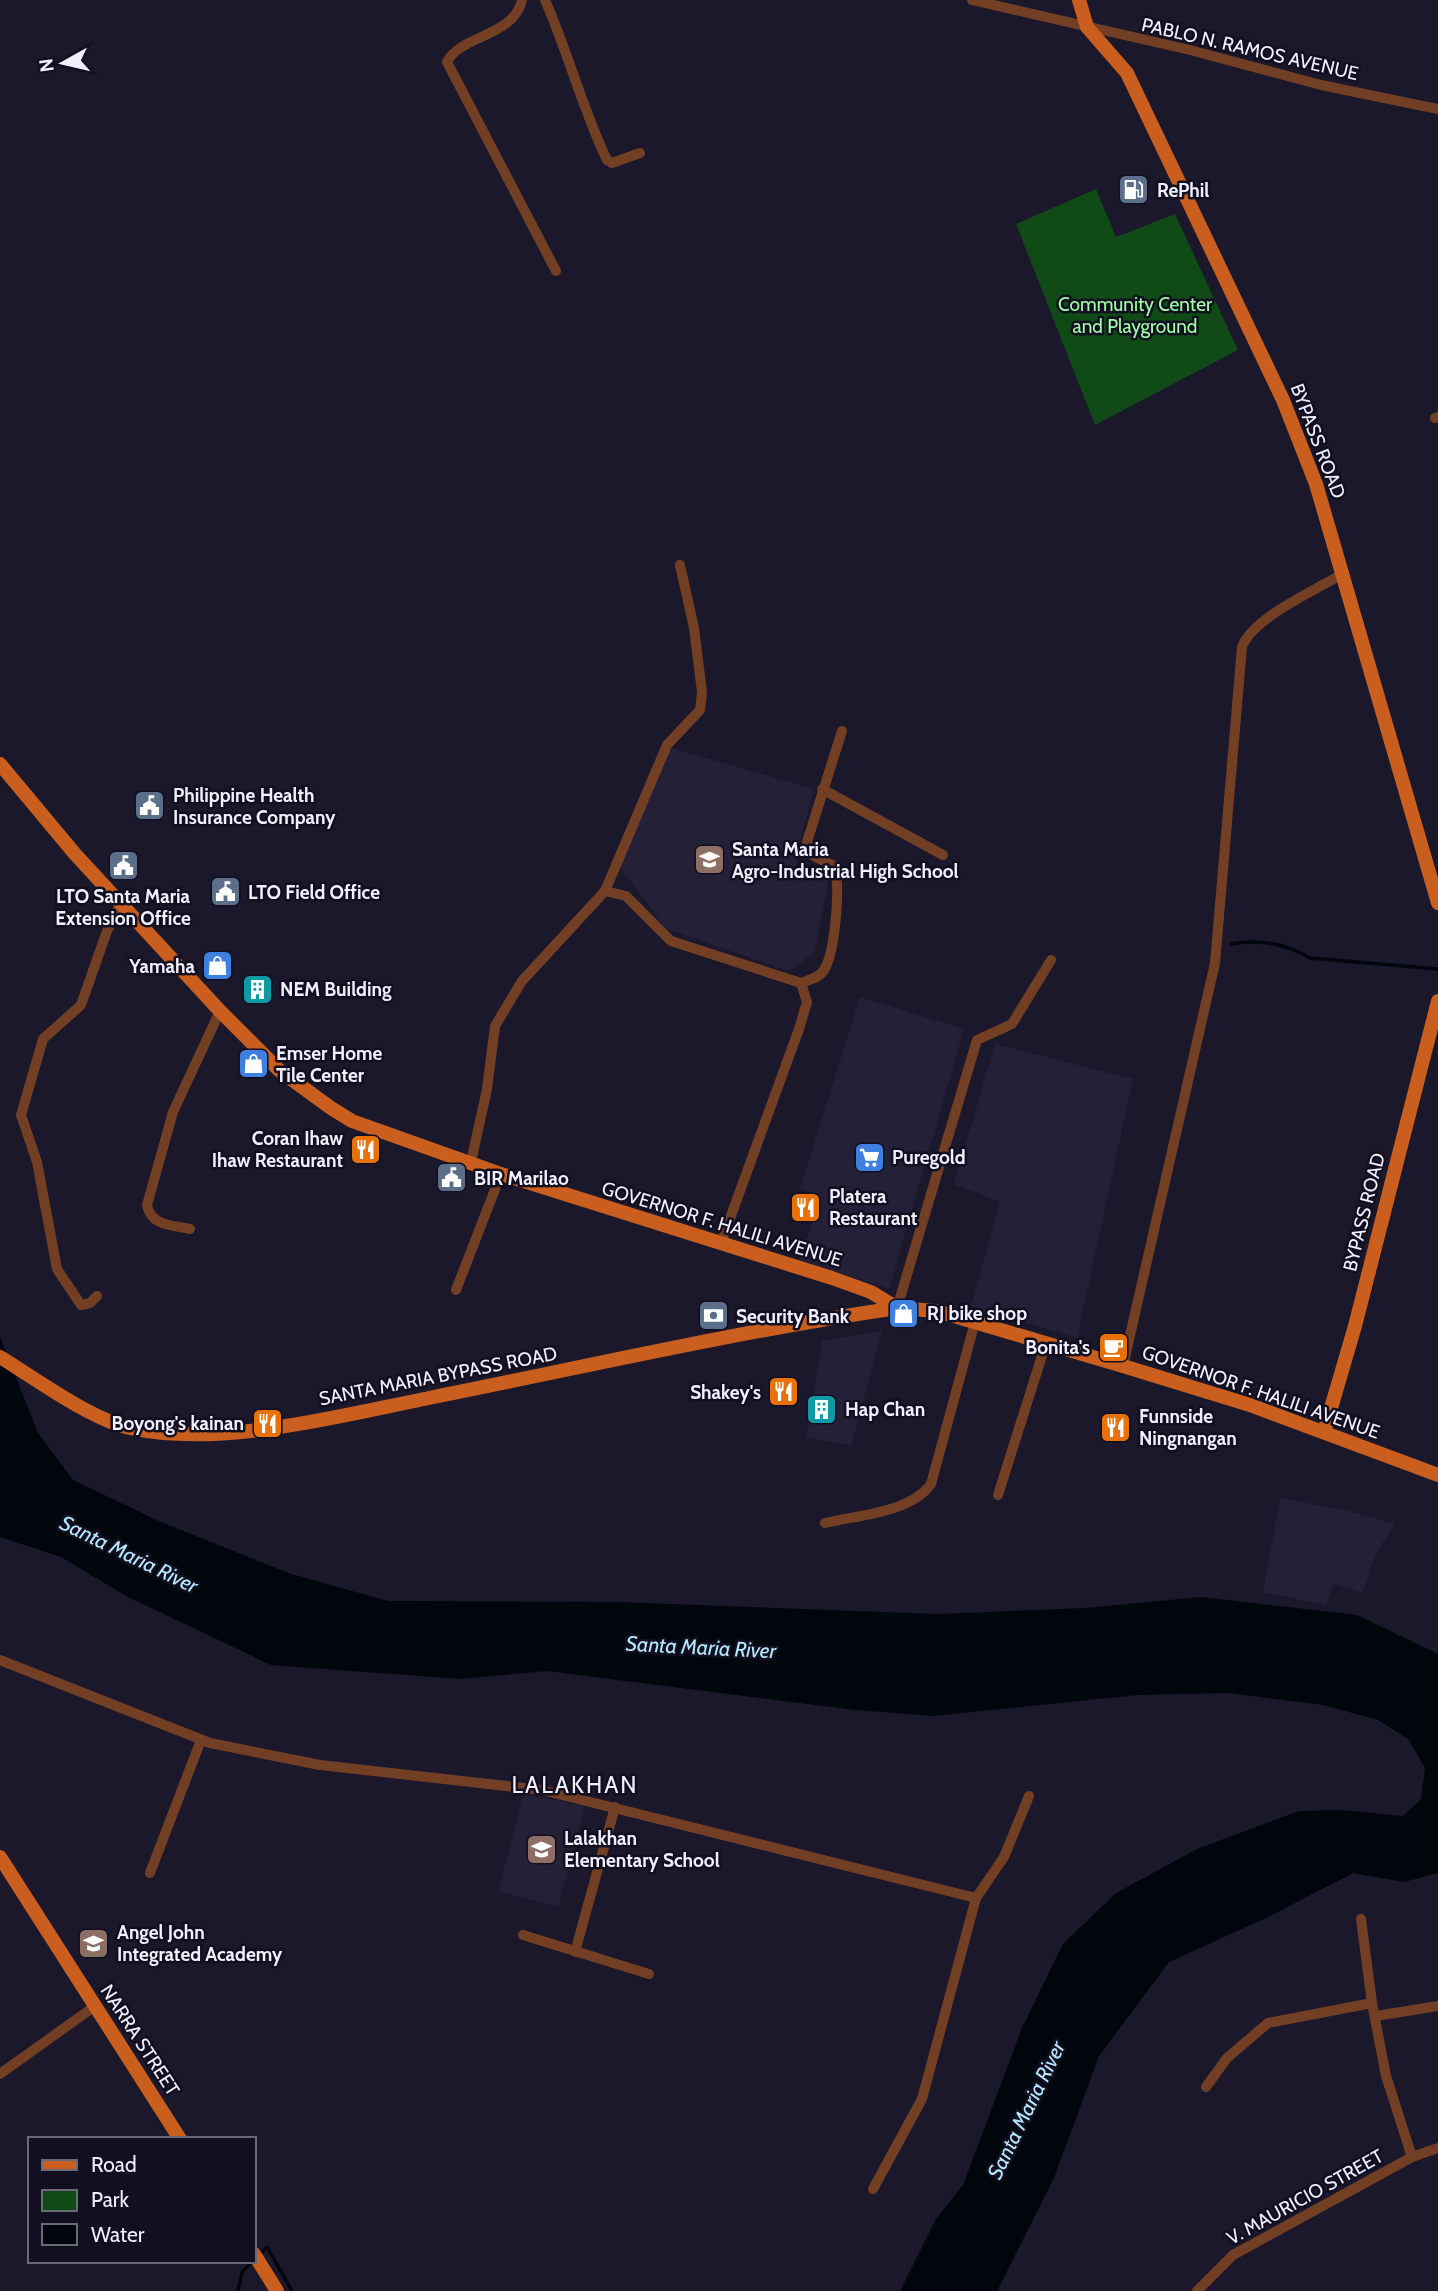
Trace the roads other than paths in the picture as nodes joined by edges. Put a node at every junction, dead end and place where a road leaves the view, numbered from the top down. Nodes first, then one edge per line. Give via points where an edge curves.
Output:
1 (544, 0) edge
2 (972, 0) edge
3 (1079, 0) edge
4 (524, 1) edge
5 (1087, 27) junction
6 (1438, 109) edge
7 (640, 153) dead end
8 (556, 271) dead end
9 (680, 565) dead end
10 (1344, 573) junction
11 (842, 731) dead end
12 (0, 764) edge
13 (822, 789) junction
14 (1421, 847) junction
15 (943, 855) dead end
16 (1438, 858) edge
17 (1435, 884) edge
18 (605, 891) junction
19 (121, 903) junction
20 (1438, 903) edge
21 (1051, 960) dead end
22 (801, 983) junction
23 (1438, 1001) edge
24 (220, 1011) junction
25 (471, 1163) junction
26 (501, 1174) junction
27 (190, 1229) dead end
28 (721, 1243) junction
29 (456, 1290) dead end
30 (97, 1296) dead end
31 (897, 1308) junction
32 (975, 1322) junction
33 (1046, 1343) junction
34 (0, 1357) edge
35 (1123, 1366) junction
36 (1324, 1432) junction
37 (1438, 1475) edge
38 (998, 1494) dead end
39 (825, 1523) dead end
40 (0, 1660) edge
41 (201, 1740) junction
42 (1029, 1796) dead end
43 (615, 1807) junction
44 (0, 1857) edge
45 (150, 1873) dead end
46 (976, 1899) junction
47 (1361, 1919) dead end
48 (523, 1936) dead end
49 (575, 1952) junction
50 (649, 1975) dead end
51 (1371, 2003) junction
52 (95, 2006) junction
53 (1438, 2006) edge
54 (1376, 2016) junction
55 (0, 2074) edge
56 (1206, 2087) dead end
57 (179, 2137) edge
58 (1438, 2148) edge
59 (1412, 2157) junction
60 (873, 2189) dead end
61 (256, 2257) edge
62 (278, 2291) edge
63 (1197, 2291) edge

1 - 7 street via 607,160 612,163
2 - 5 street, PABLO N. RAMOS AVENUE
3 - 5 main road
4 - 8 street via 497,31 453,53 447,62
5 - 6 street, PABLO N. RAMOS AVENUE
5 - 10 main road, BYPASS ROAD via 1127,74 1283,400
9 - 18 street via 694,628 700,710 667,745
10 - 14 main road, BYPASS ROAD
10 - 35 street via 1246,634 1242,647 1215,963
11 - 13 street
12 - 19 main road, GOVERNOR F. HALILI AVENUE
13 - 15 street
13 - 22 street via 807,848 834,866 838,907 825,970
14 - 16 main road
14 - 17 main road, BYPASS ROAD
17 - 20 main road, BYPASS ROAD
18 - 22 street via 626,896 671,941
18 - 25 street via 522,981 495,1026
19 - 24 main road, GOVERNOR F. HALILI AVENUE
19 - 30 street via 81,1005 43,1039 21,1115 37,1162 57,1269 81,1304
21 - 31 street via 1012,1024 977,1040
22 - 28 street via 807,1002 799,1029
23 - 36 main road, BYPASS ROAD
24 - 25 main road, GOVERNOR F. HALILI AVENUE via 279,1070 352,1121
24 - 27 street via 173,1112 147,1205 156,1222
25 - 26 main road, GOVERNOR F. HALILI AVENUE
26 - 28 main road, GOVERNOR F. HALILI AVENUE
26 - 29 street
28 - 31 main road, GOVERNOR F. HALILI AVENUE via 871,1292
31 - 32 main road, GOVERNOR F. HALILI AVENUE via 937,1311
31 - 34 main road, SANTA MARIA BYPASS ROAD via 346,1415 227,1433 128,1428 95,1414
32 - 33 main road, GOVERNOR F. HALILI AVENUE
32 - 39 street via 931,1484 922,1497
33 - 35 main road, GOVERNOR F. HALILI AVENUE
33 - 38 street
35 - 36 main road, GOVERNOR F. HALILI AVENUE
36 - 37 main road, GOVERNOR F. HALILI AVENUE
40 - 41 street
41 - 43 street via 320,1766 542,1790
41 - 45 street
42 - 46 street via 1004,1857
43 - 46 street
43 - 49 street
44 - 52 main road, NARRA STREET
46 - 60 street via 922,2099
47 - 51 street
48 - 49 street
49 - 50 street
51 - 54 street
51 - 56 street via 1268,2023 1227,2058
52 - 55 street
52 - 57 main road, NARRA STREET
53 - 54 street
54 - 59 street via 1386,2076
58 - 59 street, V. MAURICIO STREET
59 - 63 street, V. MAURICIO STREET via 1233,2255
61 - 62 main road

